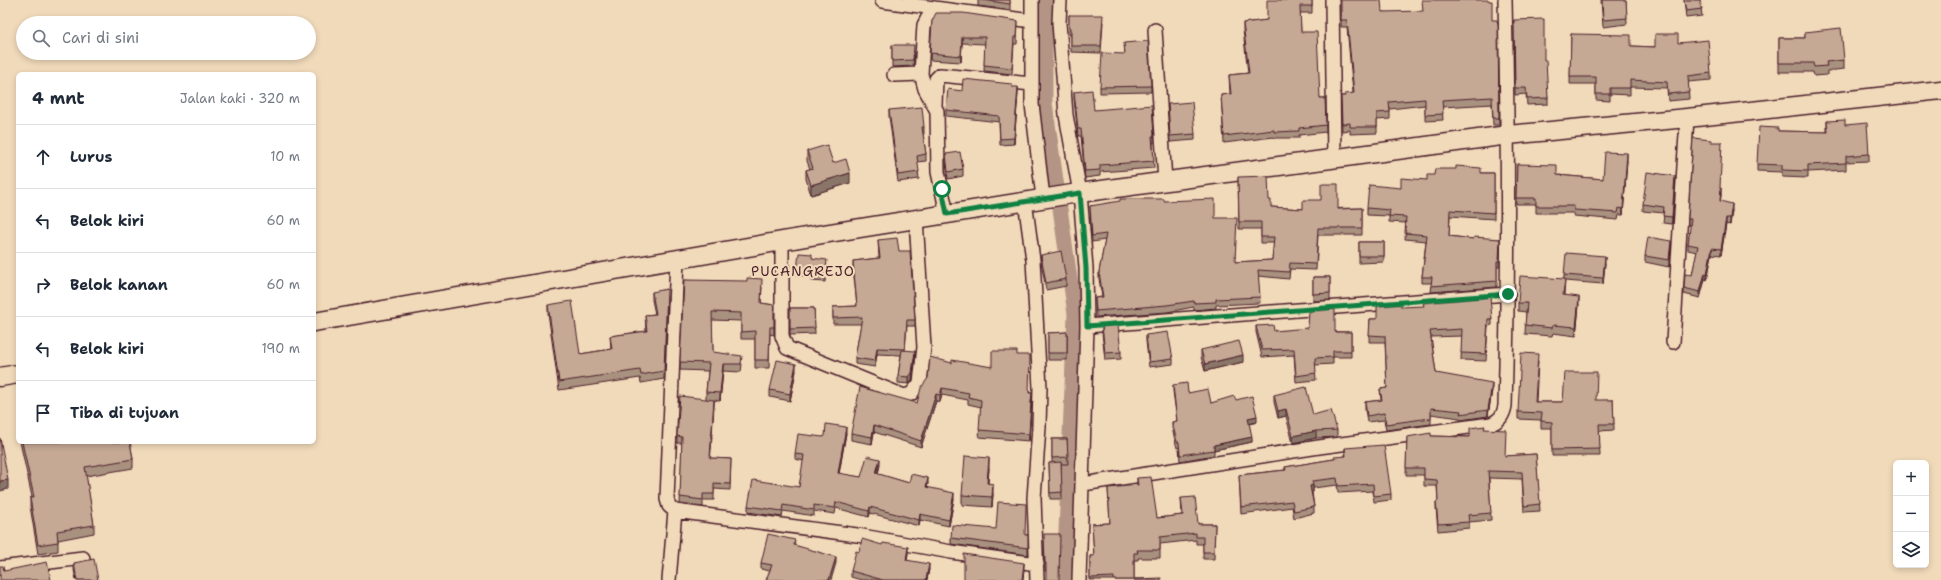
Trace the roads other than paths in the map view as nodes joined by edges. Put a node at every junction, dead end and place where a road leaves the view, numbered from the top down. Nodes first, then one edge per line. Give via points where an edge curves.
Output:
1 (1032, 0) edge
2 (1060, 0) edge
3 (1332, 0) edge
4 (1505, 0) edge
5 (882, 1) edge
6 (961, 6) edge
7 (933, 8) junction
8 (1032, 21) junction
9 (1155, 30) dead end
10 (921, 74) junction
11 (894, 75) dead end
12 (1032, 84) junction
13 (1941, 90) edge
14 (934, 106) junction
15 (1687, 118) junction
16 (1508, 135) junction
17 (1334, 159) junction
18 (1165, 181) junction
19 (1076, 193) junction
20 (1045, 198) junction
21 (1025, 201) junction
22 (947, 214) junction
23 (916, 219) junction
24 (782, 241) junction
25 (677, 259) junction
26 (1508, 294) junction
27 (316, 322) edge
28 (1087, 326) junction
29 (1673, 342) dead end
30 (16, 374) edge
31 (0, 377) edge
32 (1083, 484) junction
33 (675, 511) junction
34 (84, 558) dead end
35 (1037, 564) junction
36 (0, 568) edge
37 (669, 580) edge
38 (1037, 580) edge
39 (1079, 580) edge

1 - 8 street
2 - 19 street via 1059,23 1066,115
3 - 17 street
4 - 16 street
5 - 7 street
6 - 7 street
6 - 8 street
7 - 10 street via 924,25
8 - 12 street
9 - 18 street
10 - 11 street
10 - 14 street
12 - 14 street via 940,75 936,79
12 - 20 street via 1032,104
13 - 15 street
14 - 22 street via 938,123 938,172
15 - 16 street
15 - 29 street
16 - 17 street
16 - 26 street
17 - 18 street
18 - 19 street
19 - 20 street
19 - 28 street via 1086,268
20 - 21 street
21 - 22 street
21 - 35 street via 1033,260 1040,388 1034,498
22 - 23 street
23 - 24 street
23 - 24 street via 924,347 920,383 911,394 904,396 787,348 782,336
24 - 25 street
25 - 27 street
25 - 33 street via 667,499 669,506
26 - 28 street
26 - 32 street via 1505,406 1499,420 1491,424 1319,447
28 - 32 street
30 - 31 street
32 - 39 street
33 - 35 street via 857,535
33 - 37 street
34 - 36 street
35 - 38 street

